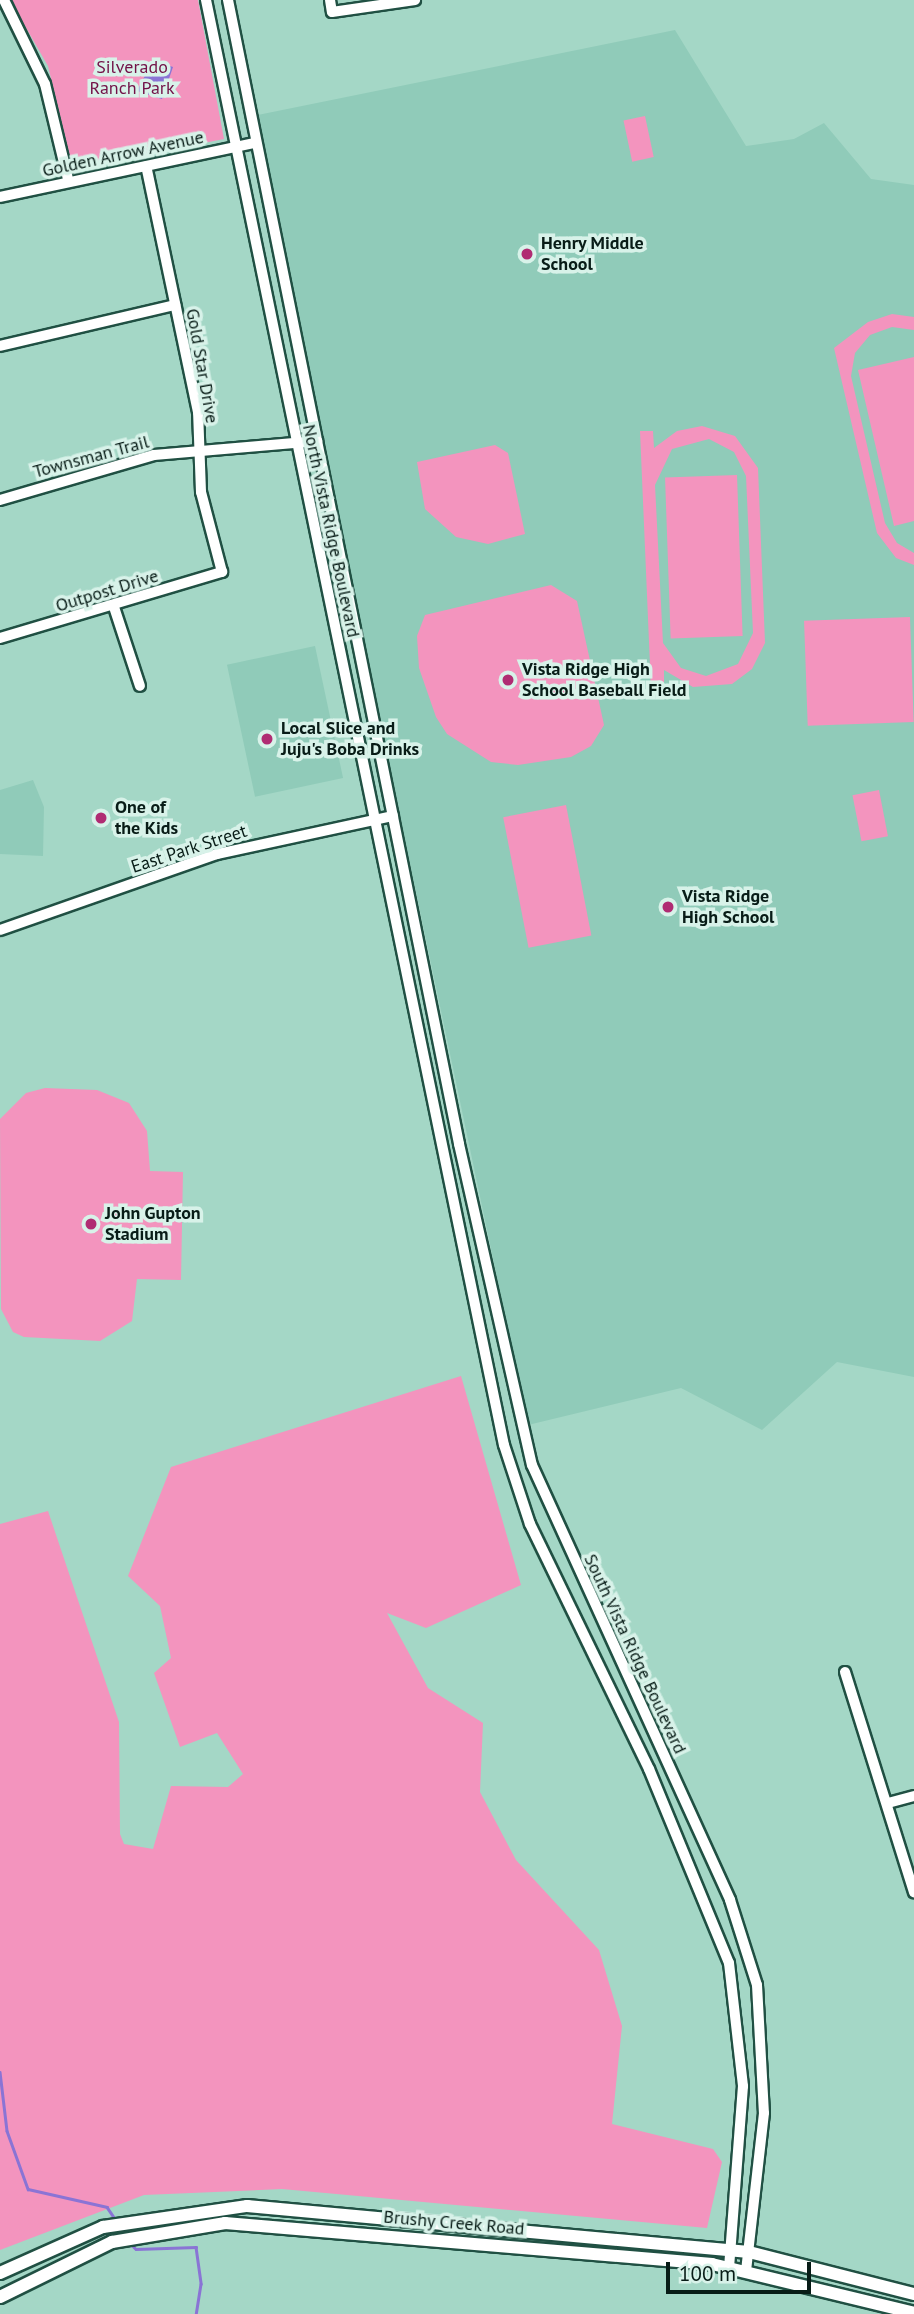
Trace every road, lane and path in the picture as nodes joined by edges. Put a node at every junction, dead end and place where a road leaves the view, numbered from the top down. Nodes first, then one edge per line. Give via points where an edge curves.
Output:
1 (4, 0) edge
2 (206, 0) edge
3 (228, 0) edge
4 (330, 0) edge
5 (415, 0) edge
6 (253, 143) junction
7 (235, 147) junction
8 (146, 166) junction
9 (68, 179) junction
10 (0, 197) edge
11 (175, 305) junction
12 (0, 346) edge
13 (317, 441) junction
14 (296, 444) junction
15 (198, 453) junction
16 (0, 500) edge
17 (222, 572) joint
18 (114, 607) junction
19 (0, 638) edge
20 (140, 687) dead end
21 (393, 816) junction
22 (375, 819) junction
23 (0, 930) edge
24 (440, 1052) joint
25 (426, 1068) joint
26 (845, 1672) dead end
27 (914, 1796) edge
28 (888, 1803) junction
29 (914, 1892) edge
30 (331, 2211) junction
31 (329, 2230) junction
32 (732, 2250) junction
33 (749, 2252) junction
34 (729, 2267) junction
35 (746, 2270) junction
36 (0, 2273) edge
37 (914, 2294) edge
38 (0, 2297) edge
39 (914, 2313) edge

1 - 9 street via 45,84
2 - 7 street, North Vista Ridge Boulevard
3 - 6 street, North Vista Ridge Boulevard
4 - 5 street via 332,12
6 - 7 street, Golden Arrow Avenue
6 - 13 street, North Vista Ridge Boulevard
7 - 8 street, Golden Arrow Avenue
7 - 14 street, North Vista Ridge Boulevard
8 - 9 street, Golden Arrow Avenue
8 - 11 street, Gold Star Drive
9 - 10 street, Golden Arrow Avenue
11 - 12 street
11 - 15 street, Gold Star Drive via 198,412
13 - 14 street, Townsman Trail
13 - 21 street, North Vista Ridge Boulevard
14 - 15 street, Townsman Trail
14 - 22 street, North Vista Ridge Boulevard
15 - 16 street, Townsman Trail via 138,458
15 - 17 street, Gold Star Drive via 201,492
17 - 18 street, Outpost Drive
18 - 19 street, Outpost Drive
18 - 20 street
21 - 22 street, East Park Street
21 - 24 street, North Vista Ridge Boulevard
22 - 23 street, East Park Street via 217,854
22 - 25 street, North Vista Ridge Boulevard
24 - 33 street, South Vista Ridge Boulevard via 532,1465 730,1900 757,1985 764,2113
25 - 32 street, South Vista Ridge Boulevard via 513,1475 691,1863 729,1963 743,2085
26 - 28 street
27 - 28 street
28 - 29 street
30 - 31 main road
30 - 32 main road, Brushy Creek Road
30 - 36 main road, Brushy Creek Road via 222,2207 87,2233
31 - 34 main road, Brushy Creek Road
31 - 38 main road, Brushy Creek Road via 197,2224 105,2245
32 - 33 main road, Brushy Creek Road
32 - 34 street, South Vista Ridge Boulevard
33 - 35 street, South Vista Ridge Boulevard
33 - 37 main road, Brushy Creek Road
34 - 35 main road, Brushy Creek Road
35 - 39 main road, Brushy Creek Road

